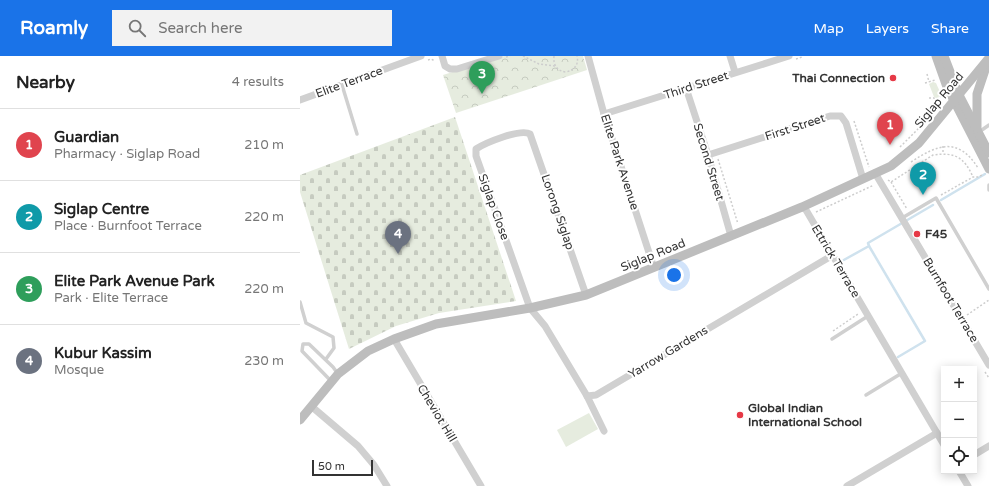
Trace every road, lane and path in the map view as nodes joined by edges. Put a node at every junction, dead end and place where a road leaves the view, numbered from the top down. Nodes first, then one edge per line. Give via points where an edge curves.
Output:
1 (421, 56) edge
2 (442, 56) edge
3 (499, 56) edge
4 (523, 56) edge
5 (554, 56) edge
6 (577, 56) edge
7 (588, 56) edge
8 (730, 56) edge
9 (789, 56) edge
10 (936, 56) edge
11 (944, 56) edge
12 (989, 59) edge
13 (555, 66) junction
14 (735, 72) junction
15 (927, 74) dead end
16 (935, 76) dead end
17 (935, 80) junction
18 (929, 82) junction
19 (924, 83) dead end
20 (938, 84) dead end
21 (342, 85) junction
22 (686, 88) junction
23 (939, 88) dead end
24 (929, 98) dead end
25 (957, 99) junction
26 (300, 100) edge
27 (939, 102) junction
28 (936, 110) dead end
29 (604, 114) junction
30 (923, 124) dead end
31 (989, 125) edge
32 (526, 132) joint
33 (978, 133) junction
34 (357, 134) dead end
35 (943, 146) dead end
36 (952, 146) dead end
37 (895, 151) dead end
38 (989, 153) edge
39 (943, 154) junction
40 (708, 155) junction
41 (717, 158) dead end
42 (912, 161) dead end
43 (915, 167) junction
44 (872, 170) junction
45 (986, 172) edge
46 (862, 175) junction
47 (973, 177) junction
48 (888, 180) dead end
49 (891, 182) junction
50 (989, 185) edge
51 (989, 190) edge
52 (936, 198) junction
53 (802, 207) junction
54 (910, 213) junction
55 (902, 218) junction
56 (738, 224) dead end
57 (731, 236) junction
58 (833, 255) junction
59 (654, 268) junction
60 (989, 289) edge
61 (586, 295) junction
62 (989, 300) edge
63 (300, 302) edge
64 (533, 310) junction
65 (868, 316) junction
66 (962, 318) junction
67 (394, 339) junction
68 (832, 339) dead end
69 (326, 360) junction
70 (989, 365) edge
71 (902, 373) junction
72 (338, 374) junction
73 (331, 382) junction
74 (866, 395) dead end
75 (587, 396) junction
76 (310, 408) junction
77 (300, 420) edge
78 (604, 431) dead end
79 (937, 433) junction
80 (941, 440) edge
81 (989, 446) edge
82 (977, 453) edge
83 (961, 474) edge
84 (387, 486) edge
85 (481, 486) edge
86 (846, 486) edge
87 (968, 486) edge

1 - 21 street, Elite Terrace
2 - 3 street via 445,66 457,69
4 - 13 path via 539,64
5 - 13 path
6 - 13 path via 577,65 570,71 563,71
7 - 29 street, Elite Park Avenue
8 - 14 street
9 - 14 street, Third Street
10 - 25 main road
11 - 25 main road
12 - 25 main road, Siglap Road
12 - 33 main road via 977,94
14 - 22 street, Third Street
15 - 18 path
16 - 17 path
17 - 18 path
17 - 20 path
18 - 19 path
21 - 26 street, Elite Terrace
21 - 34 lane
22 - 29 street, Third Street
22 - 40 street, Second Street
23 - 27 path
24 - 27 path
25 - 33 main road
25 - 44 main road, Siglap Road via 919,142 891,166
25 - 45 main road
27 - 28 path
29 - 59 street, Elite Park Avenue
30 - 37 path
31 - 33 lane
32 - 61 street, Lorong Siglap via 532,138
32 - 64 street, Siglap Close via 518,132 479,147 475,151
33 - 38 main road
35 - 39 path
36 - 45 path via 969,156
39 - 43 path via 933,156
39 - 47 path via 964,161
40 - 46 street, First Street via 830,116 841,116 846,123
40 - 57 street, Second Street
41 - 56 path
42 - 43 path
43 - 49 path
44 - 46 main road, Siglap Road
44 - 46 path
44 - 55 street, Burnfoot Terrace
45 - 47 path
46 - 53 main road, Siglap Road
47 - 52 path
48 - 49 path
49 - 54 path
50 - 51 lane
52 - 54 lane
52 - 60 lane
53 - 57 main road, Siglap Road
53 - 58 street, Ettrick Terrace
54 - 55 lane
55 - 66 street, Burnfoot Terrace
57 - 59 main road, Siglap Road
58 - 65 street, Ettrick Terrace
58 - 75 street, Yarrow Gardens via 596,395
59 - 61 main road, Siglap Road
61 - 64 main road, Siglap Road
62 - 66 path
63 - 69 lane via 306,323 333,337 334,348
64 - 67 main road, Siglap Road via 436,324
64 - 75 street
65 - 68 lane
65 - 71 street, Ettrick Terrace
66 - 70 street, Burnfoot Terrace
67 - 72 main road, Siglap Road via 368,351
67 - 85 street, Cheviot Hill
69 - 72 lane
69 - 73 lane via 309,344 302,346 302,351
71 - 74 lane
71 - 79 street, Ettrick Terrace
72 - 73 main road, Siglap Road
73 - 76 main road, Siglap Road
75 - 78 street
76 - 77 main road, Siglap Road
76 - 84 street via 311,406 358,446
79 - 80 street, Ettrick Terrace
79 - 86 street
81 - 82 street
83 - 87 street

